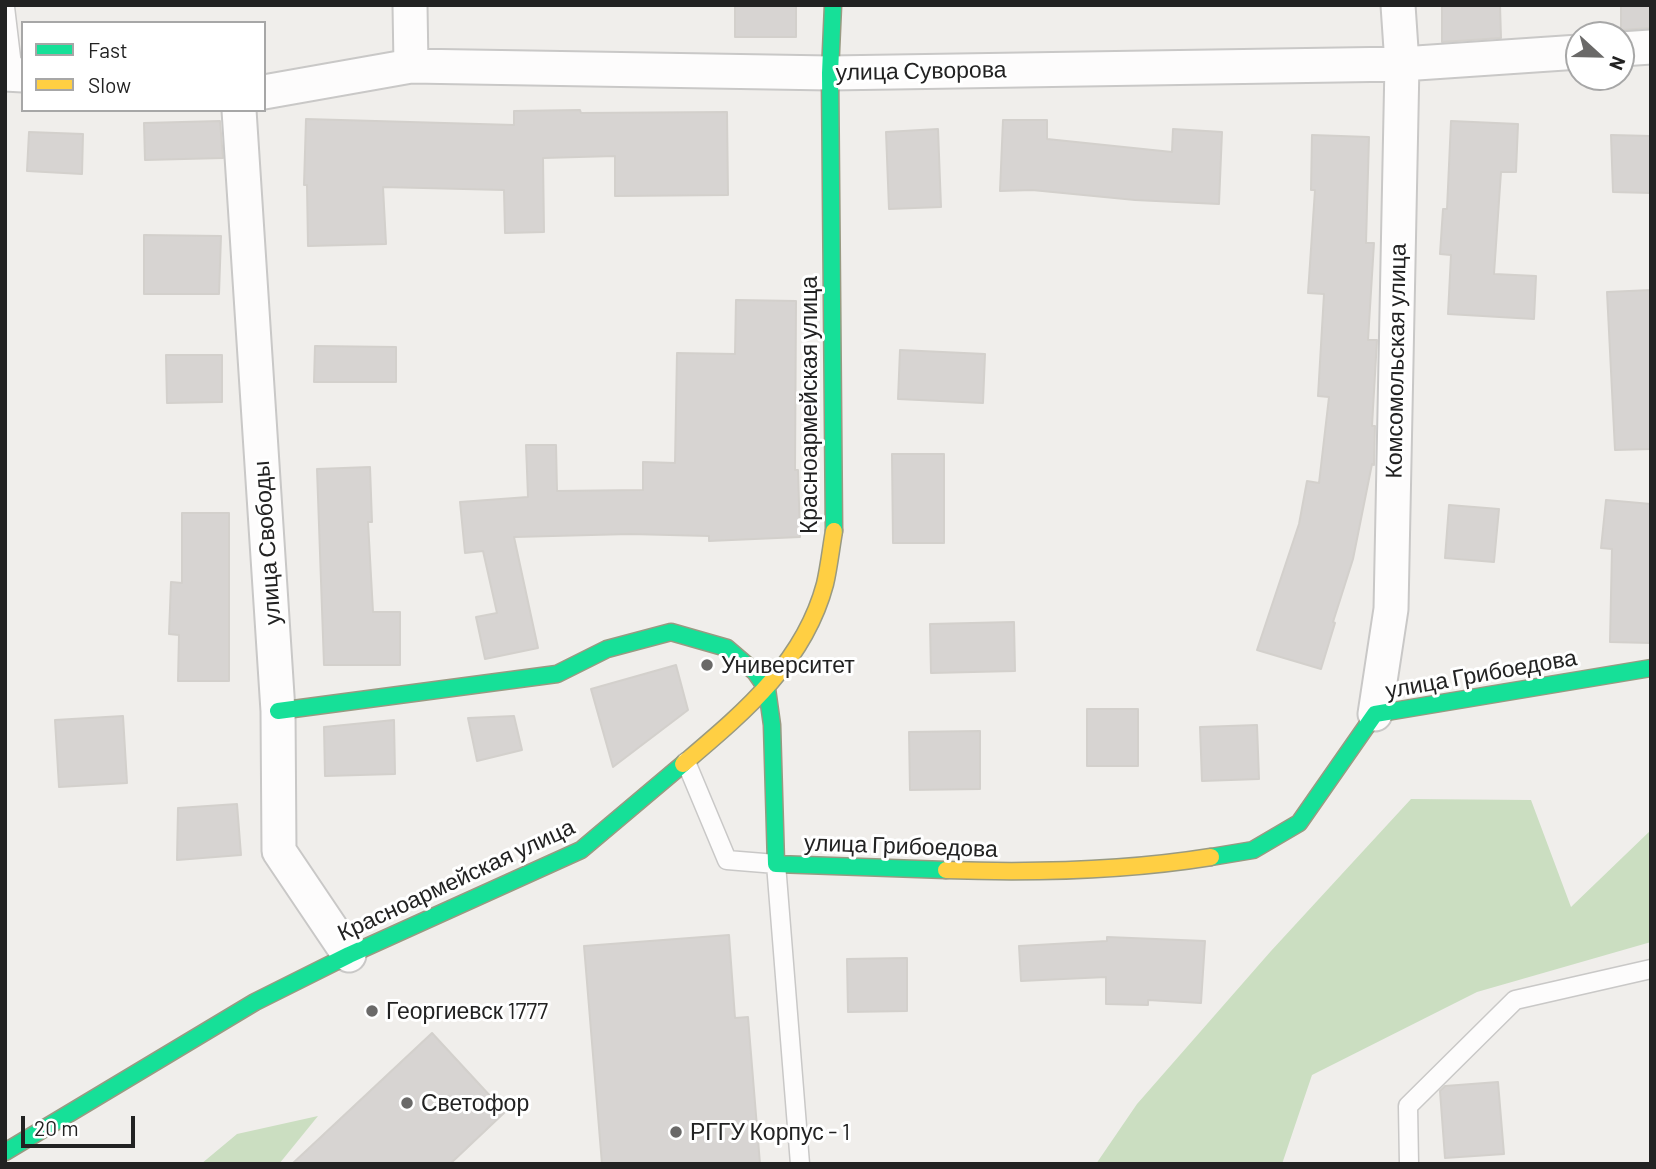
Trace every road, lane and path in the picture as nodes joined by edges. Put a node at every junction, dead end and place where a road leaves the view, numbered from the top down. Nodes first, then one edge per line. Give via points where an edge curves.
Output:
1 (410, 5) edge
2 (833, 5) edge
3 (1398, 5) edge
4 (5, 7) edge
5 (1565, 53) edge
6 (1402, 64) junction
7 (411, 66) junction
8 (830, 73) junction
9 (14, 74) edge
10 (266, 92) edge
11 (239, 112) edge
12 (1651, 668) edge
13 (767, 689) junction
14 (278, 711) junction
15 (1376, 714) junction
16 (686, 762) junction
17 (776, 864) junction
18 (349, 955) junction
19 (1651, 969) edge
20 (5, 1152) edge
21 (800, 1164) edge
22 (1409, 1164) edge

1 - 7 street
2 - 8 street, Красноармейская улица
3 - 6 street, Комсомольская улица
4 - 9 lane
5 - 6 street, улица Суворова
6 - 8 street, улица Суворова
6 - 15 street, Комсомольская улица via 1391,609
7 - 8 street, улица Суворова
7 - 10 street, улица Суворова
8 - 13 street, Красноармейская улица via 835,523 815,613
11 - 14 street, улица Свободы
12 - 15 street, улица Грибоедова
13 - 14 street via 727,648 671,632 607,649 556,674
13 - 16 street, Красноармейская улица
13 - 17 street, улица Грибоедова
14 - 18 street, улица Свободы via 279,851
15 - 17 street, улица Грибоедова via 1299,822 1253,850 1161,865 1016,872
16 - 17 lane via 727,860
16 - 18 street, Красноармейская улица via 581,850
17 - 21 lane
18 - 20 street, Красноармейская улица via 255,1002
19 - 22 lane via 1515,1000 1408,1106

